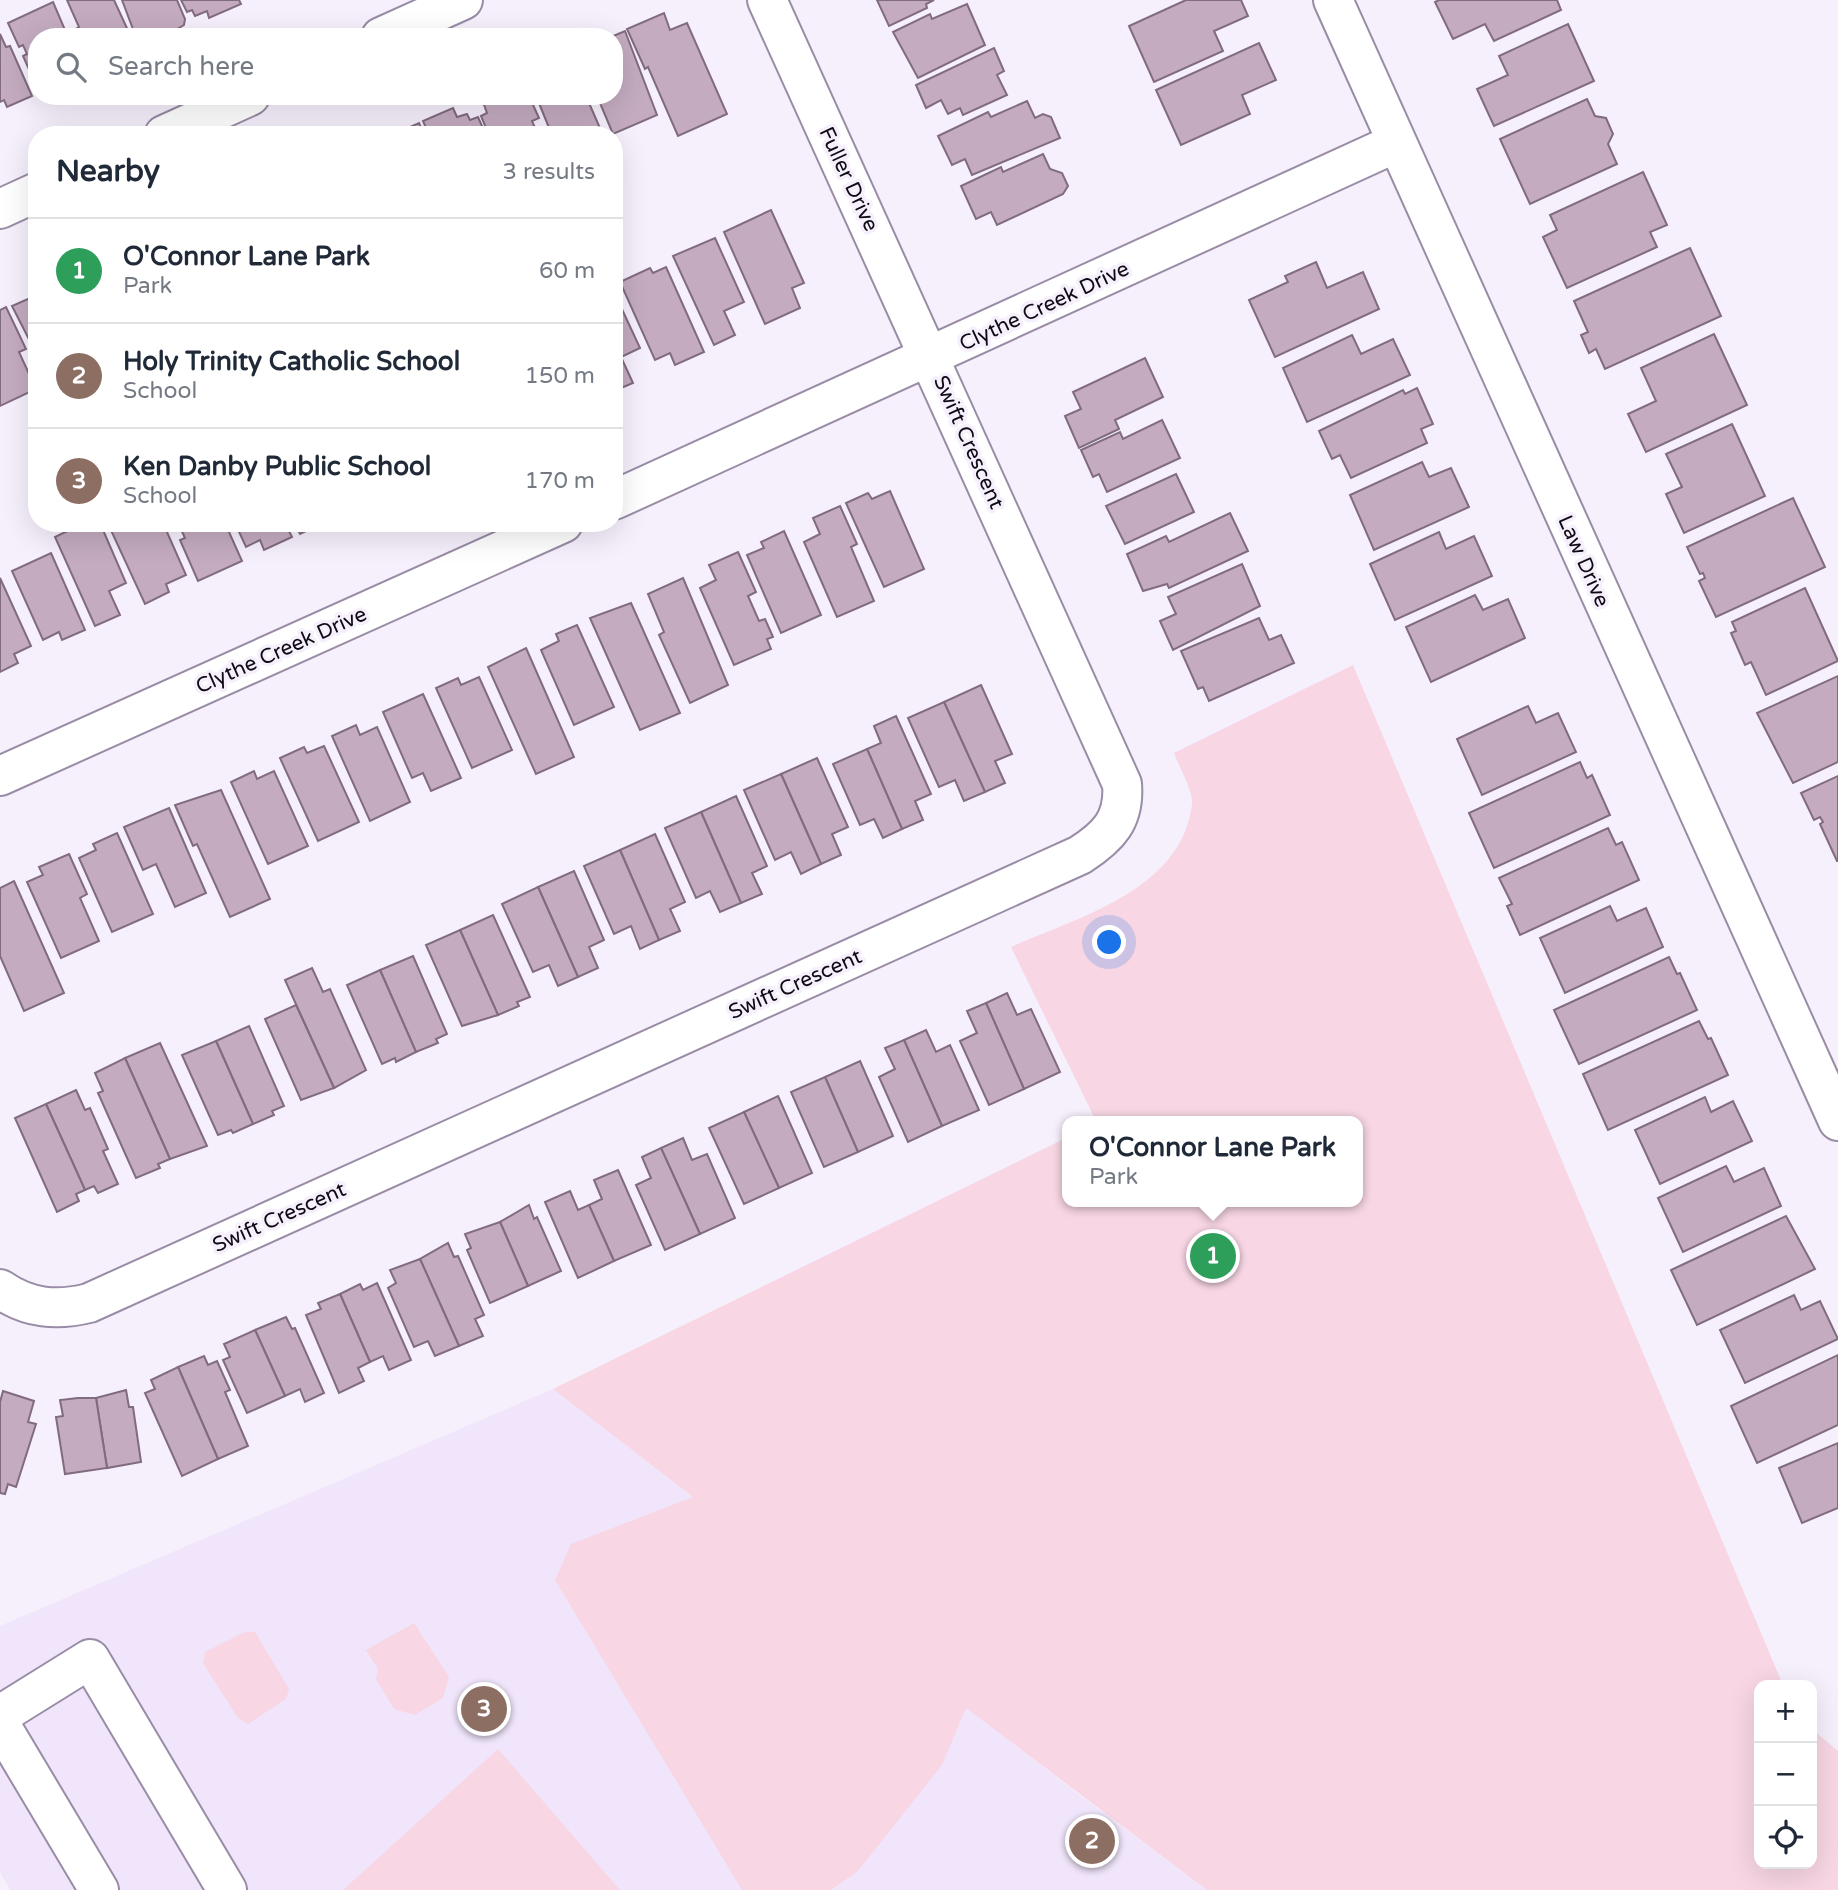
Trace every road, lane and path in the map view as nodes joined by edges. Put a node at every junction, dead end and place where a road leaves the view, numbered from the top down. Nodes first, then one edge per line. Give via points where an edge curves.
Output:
1 (463, 0) edge
2 (767, 0) edge
3 (1333, 0) edge
4 (402, 28) edge
5 (230, 105) edge
6 (184, 126) edge
7 (1396, 144) junction
8 (28, 196) edge
9 (0, 209) edge
10 (931, 358) junction
11 (623, 496) edge
12 (543, 532) edge
13 (0, 776) edge
14 (1838, 1121) edge
15 (0, 1289) edge
16 (0, 1715) edge
17 (0, 1724) edge
18 (99, 1890) edge
19 (227, 1890) edge

1 - 4 street
2 - 10 street, Fuller Drive
3 - 7 street, Law Drive
5 - 6 street
7 - 10 street, Clythe Creek Drive
7 - 14 street, Law Drive
8 - 9 street
10 - 11 street, Clythe Creek Drive
10 - 15 street, Swift Crescent via 1122,785 1119,819 1105,839 1068,861 89,1303 61,1310 31,1305
12 - 13 street, Clythe Creek Drive
16 - 19 street via 89,1659
17 - 18 street

